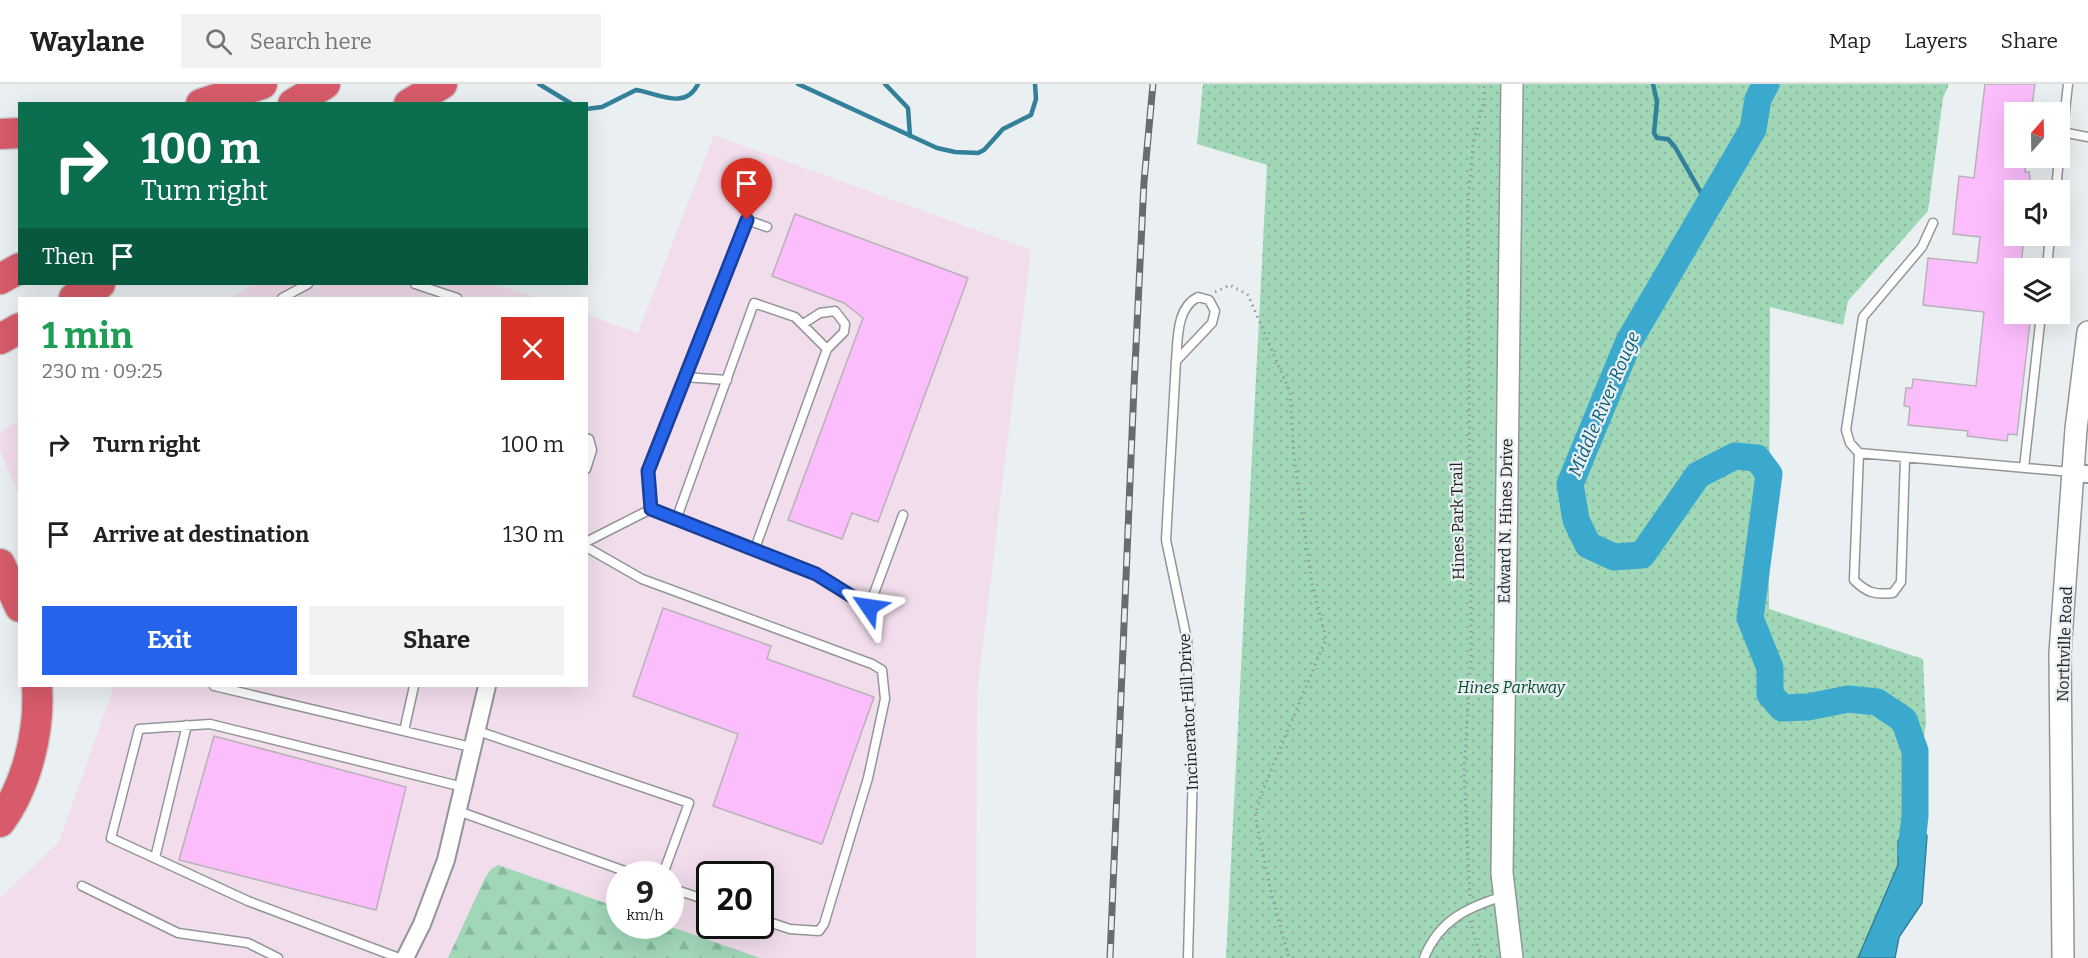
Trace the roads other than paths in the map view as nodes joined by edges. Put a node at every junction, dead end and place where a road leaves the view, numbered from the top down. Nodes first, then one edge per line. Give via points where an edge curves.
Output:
1 (262, 84) edge
2 (326, 84) edge
3 (442, 84) edge
4 (1512, 84) edge
5 (2068, 84) edge
6 (207, 102) edge
7 (296, 102) edge
8 (412, 102) edge
9 (2066, 102) edge
10 (18, 133) edge
11 (0, 134) edge
12 (2070, 134) edge
13 (2088, 137) edge
14 (1933, 223) dead end
15 (767, 227) dead end
16 (18, 269) edge
17 (0, 279) edge
18 (98, 285) edge
19 (306, 285) edge
20 (418, 285) edge
21 (76, 297) edge
22 (284, 297) edge
23 (454, 297) edge
24 (803, 324) junction
25 (2041, 324) edge
26 (18, 329) edge
27 (2088, 332) edge
28 (0, 339) edge
29 (827, 349) junction
30 (1176, 361) junction
31 (684, 377) junction
32 (727, 380) junction
33 (588, 439) edge
34 (1859, 453) junction
35 (1905, 458) junction
36 (588, 463) edge
37 (2024, 468) junction
38 (2080, 473) edge
39 (651, 509) junction
40 (903, 515) dead end
41 (676, 520) junction
42 (588, 541) edge
43 (588, 548) edge
44 (754, 551) junction
45 (0, 564) edge
46 (18, 603) edge
47 (37, 687) edge
48 (218, 687) edge
49 (414, 687) edge
50 (487, 687) edge
51 (187, 725) junction
52 (474, 730) junction
53 (404, 731) junction
54 (471, 747) junction
55 (463, 787) junction
56 (458, 811) junction
57 (0, 822) edge
58 (155, 858) junction
59 (668, 861) edge
60 (606, 864) edge
61 (82, 886) dead end
62 (1504, 896) junction
63 (774, 923) edge
64 (278, 958) edge
65 (399, 958) edge
66 (405, 958) edge
67 (1188, 958) edge
68 (1424, 958) edge
69 (1512, 958) edge
70 (2064, 958) edge

1 - 6 highway
2 - 7 highway
3 - 8 highway
4 - 62 street, Edward N. Hines Drive via 1503,682
5 - 9 lane
10 - 11 highway
12 - 13 lane
14 - 34 lane via 1922,247 1863,317 1846,430
15 - 31 lane via 747,220
16 - 17 highway
18 - 21 highway
19 - 22 lane
20 - 23 lane
24 - 29 lane
24 - 29 lane via 829,310 841,317 844,332
24 - 32 lane via 795,317 754,303
25 - 37 lane
26 - 28 highway
27 - 38 street, Northville Road
29 - 44 lane
30 - 30 lane, Incinerator Hill Drive via 1179,325 1185,309 1198,297 1209,300 1215,311 1212,322
30 - 67 lane, Incinerator Hill Drive via 1166,540 1187,640 1193,767
31 - 32 lane
31 - 39 lane via 648,471
32 - 41 lane
33 - 36 lane via 592,450
34 - 35 lane
34 - 35 lane via 1854,580 1865,591 1878,595 1893,593 1901,582
35 - 37 lane
37 - 38 lane
38 - 70 street, Northville Road via 2060,653
39 - 41 lane
39 - 42 lane
40 - 44 lane via 869,607 816,574
41 - 44 lane
43 - 63 lane via 642,579 882,670 885,699 868,778 824,924 819,931 807,932
45 - 46 highway
47 - 57 highway via 29,758
48 - 53 lane
49 - 53 lane
50 - 52 street
51 - 55 lane via 210,724
51 - 58 lane
51 - 58 lane via 139,729 111,838
52 - 54 street
52 - 59 lane via 689,802
53 - 54 lane
54 - 55 street
55 - 56 street
56 - 60 lane
56 - 66 street via 437,888
58 - 65 lane via 248,901
61 - 64 lane via 178,933 248,943
62 - 68 lane via 1470,906 1446,925
62 - 69 street, Edward N. Hines Drive

